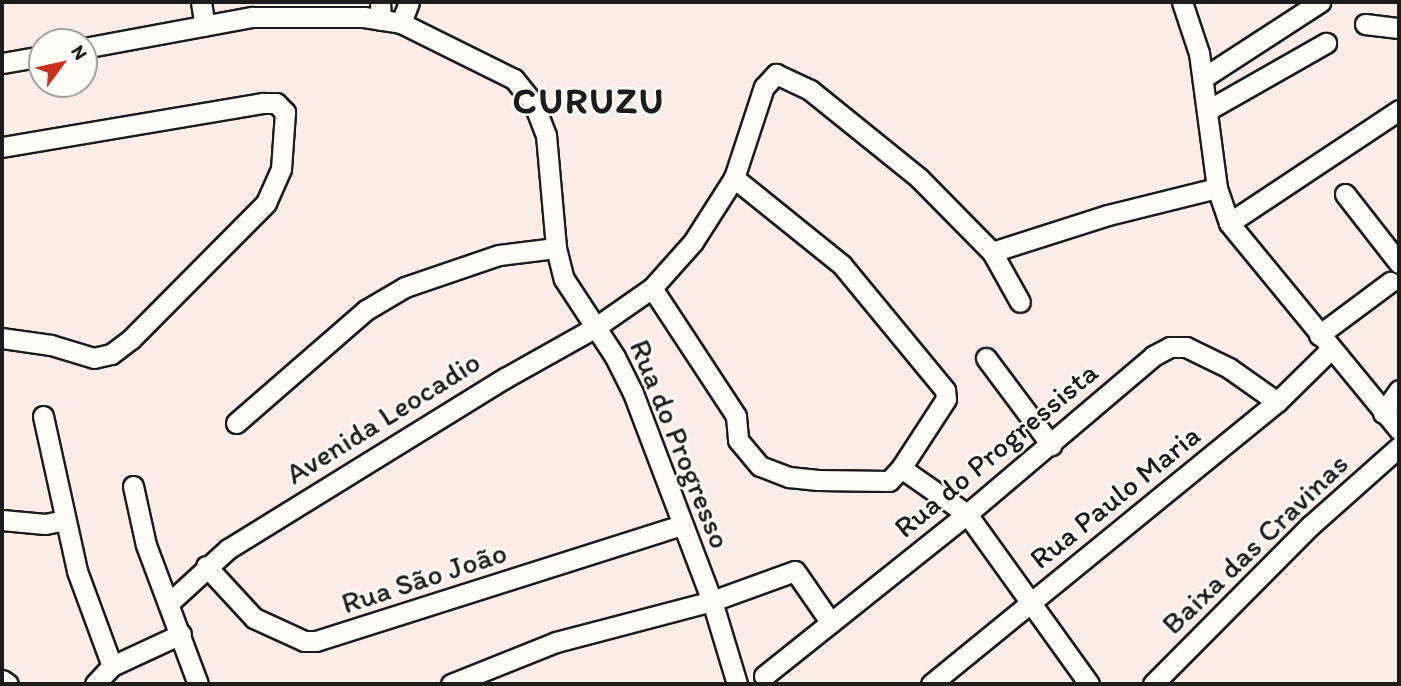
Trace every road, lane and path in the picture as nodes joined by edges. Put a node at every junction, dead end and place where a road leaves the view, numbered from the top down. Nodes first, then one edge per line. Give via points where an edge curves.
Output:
1 (201, 2) edge
2 (409, 2) edge
3 (1182, 2) edge
4 (1320, 2) edge
5 (289, 8) edge
6 (380, 11) edge
7 (401, 23) junction
8 (1365, 24) dead end
9 (205, 26) junction
10 (1399, 28) edge
11 (1326, 43) dead end
12 (98, 45) edge
13 (28, 58) edge
14 (2, 63) edge
15 (1203, 78) junction
16 (1208, 110) junction
17 (1399, 110) edge
18 (2, 147) edge
19 (734, 178) junction
20 (1217, 188) junction
21 (1345, 194) dead end
22 (1229, 223) junction
23 (556, 248) junction
24 (992, 252) junction
25 (1399, 262) edge
26 (1390, 282) dead end
27 (652, 288) junction
28 (1020, 302) dead end
29 (596, 327) junction
30 (2, 338) edge
31 (1325, 342) junction
32 (986, 358) dead end
33 (1399, 390) edge
34 (1277, 402) junction
35 (1383, 413) junction
36 (43, 416) dead end
37 (236, 423) dead end
38 (1399, 430) edge
39 (1051, 445) junction
40 (1399, 447) edge
41 (901, 468) junction
42 (134, 486) dead end
43 (967, 514) junction
44 (2, 520) edge
45 (65, 520) junction
46 (681, 525) junction
47 (206, 566) junction
48 (712, 601) junction
49 (169, 603) junction
50 (1030, 606) junction
51 (831, 623) junction
52 (181, 634) junction
53 (112, 666) junction
54 (764, 676) dead end
55 (2, 680) edge
56 (8, 684) edge
57 (95, 684) edge
58 (198, 684) edge
59 (451, 684) edge
60 (737, 684) edge
61 (931, 684) edge
62 (1090, 684) edge
63 (1153, 684) edge

1 - 9 street
2 - 7 street
3 - 15 street
4 - 15 street
5 - 6 street, Rua do Progresso
5 - 9 street, Rua do Progresso
6 - 7 street, Rua do Progresso
7 - 23 street, Rua do Progresso via 497,68 514,79 534,104 546,135
8 - 10 street
9 - 12 street, Rua do Progresso
11 - 16 street
13 - 14 street
15 - 16 street
16 - 20 street
17 - 22 street
18 - 30 street via 263,103 282,106 283,160 266,203 131,340 101,358
19 - 24 street, Avenida Leocadio via 764,88 776,74 810,90 862,130 953,209
19 - 27 street, Avenida Leocadio via 693,242
19 - 41 street via 842,265 945,390 946,400
20 - 22 street
20 - 24 street via 1131,208
21 - 25 street
22 - 31 street
23 - 29 street, Rua do Progresso via 564,279
23 - 37 street via 499,254 405,287 366,310
24 - 28 street
26 - 31 street, Rua Paulo Maria
27 - 29 street, Avenida Leocadio
27 - 41 street via 736,416 738,440 760,466 789,477 844,481 889,481
29 - 46 street, Rua do Progresso via 633,393
29 - 47 street, Avenida Leocadio via 505,378
31 - 34 street, Rua Paulo Maria
31 - 35 street
32 - 39 street
33 - 35 street
34 - 39 street, Rua do Progressista via 1204,354 1170,347 1153,356
34 - 50 street, Rua Paulo Maria
35 - 38 street
36 - 45 street
39 - 43 street, Rua do Progressista
40 - 63 street, Baixa das Cravinas via 1311,525
41 - 43 street
42 - 49 street via 146,545
43 - 50 street
43 - 51 street, Rua do Progressista
44 - 45 street via 45,524
45 - 53 street via 91,617
46 - 47 street, Rua São João via 316,641 304,641 254,618
46 - 48 street, Rua do Progresso
47 - 49 street, Avenida Leocadio
48 - 51 street via 795,571
48 - 59 street via 556,642
48 - 60 street, Rua do Progresso
49 - 52 street
50 - 61 street, Rua Paulo Maria
50 - 62 street
51 - 54 street, Rua do Progressista
52 - 53 street
52 - 58 street
53 - 57 street
55 - 56 street

